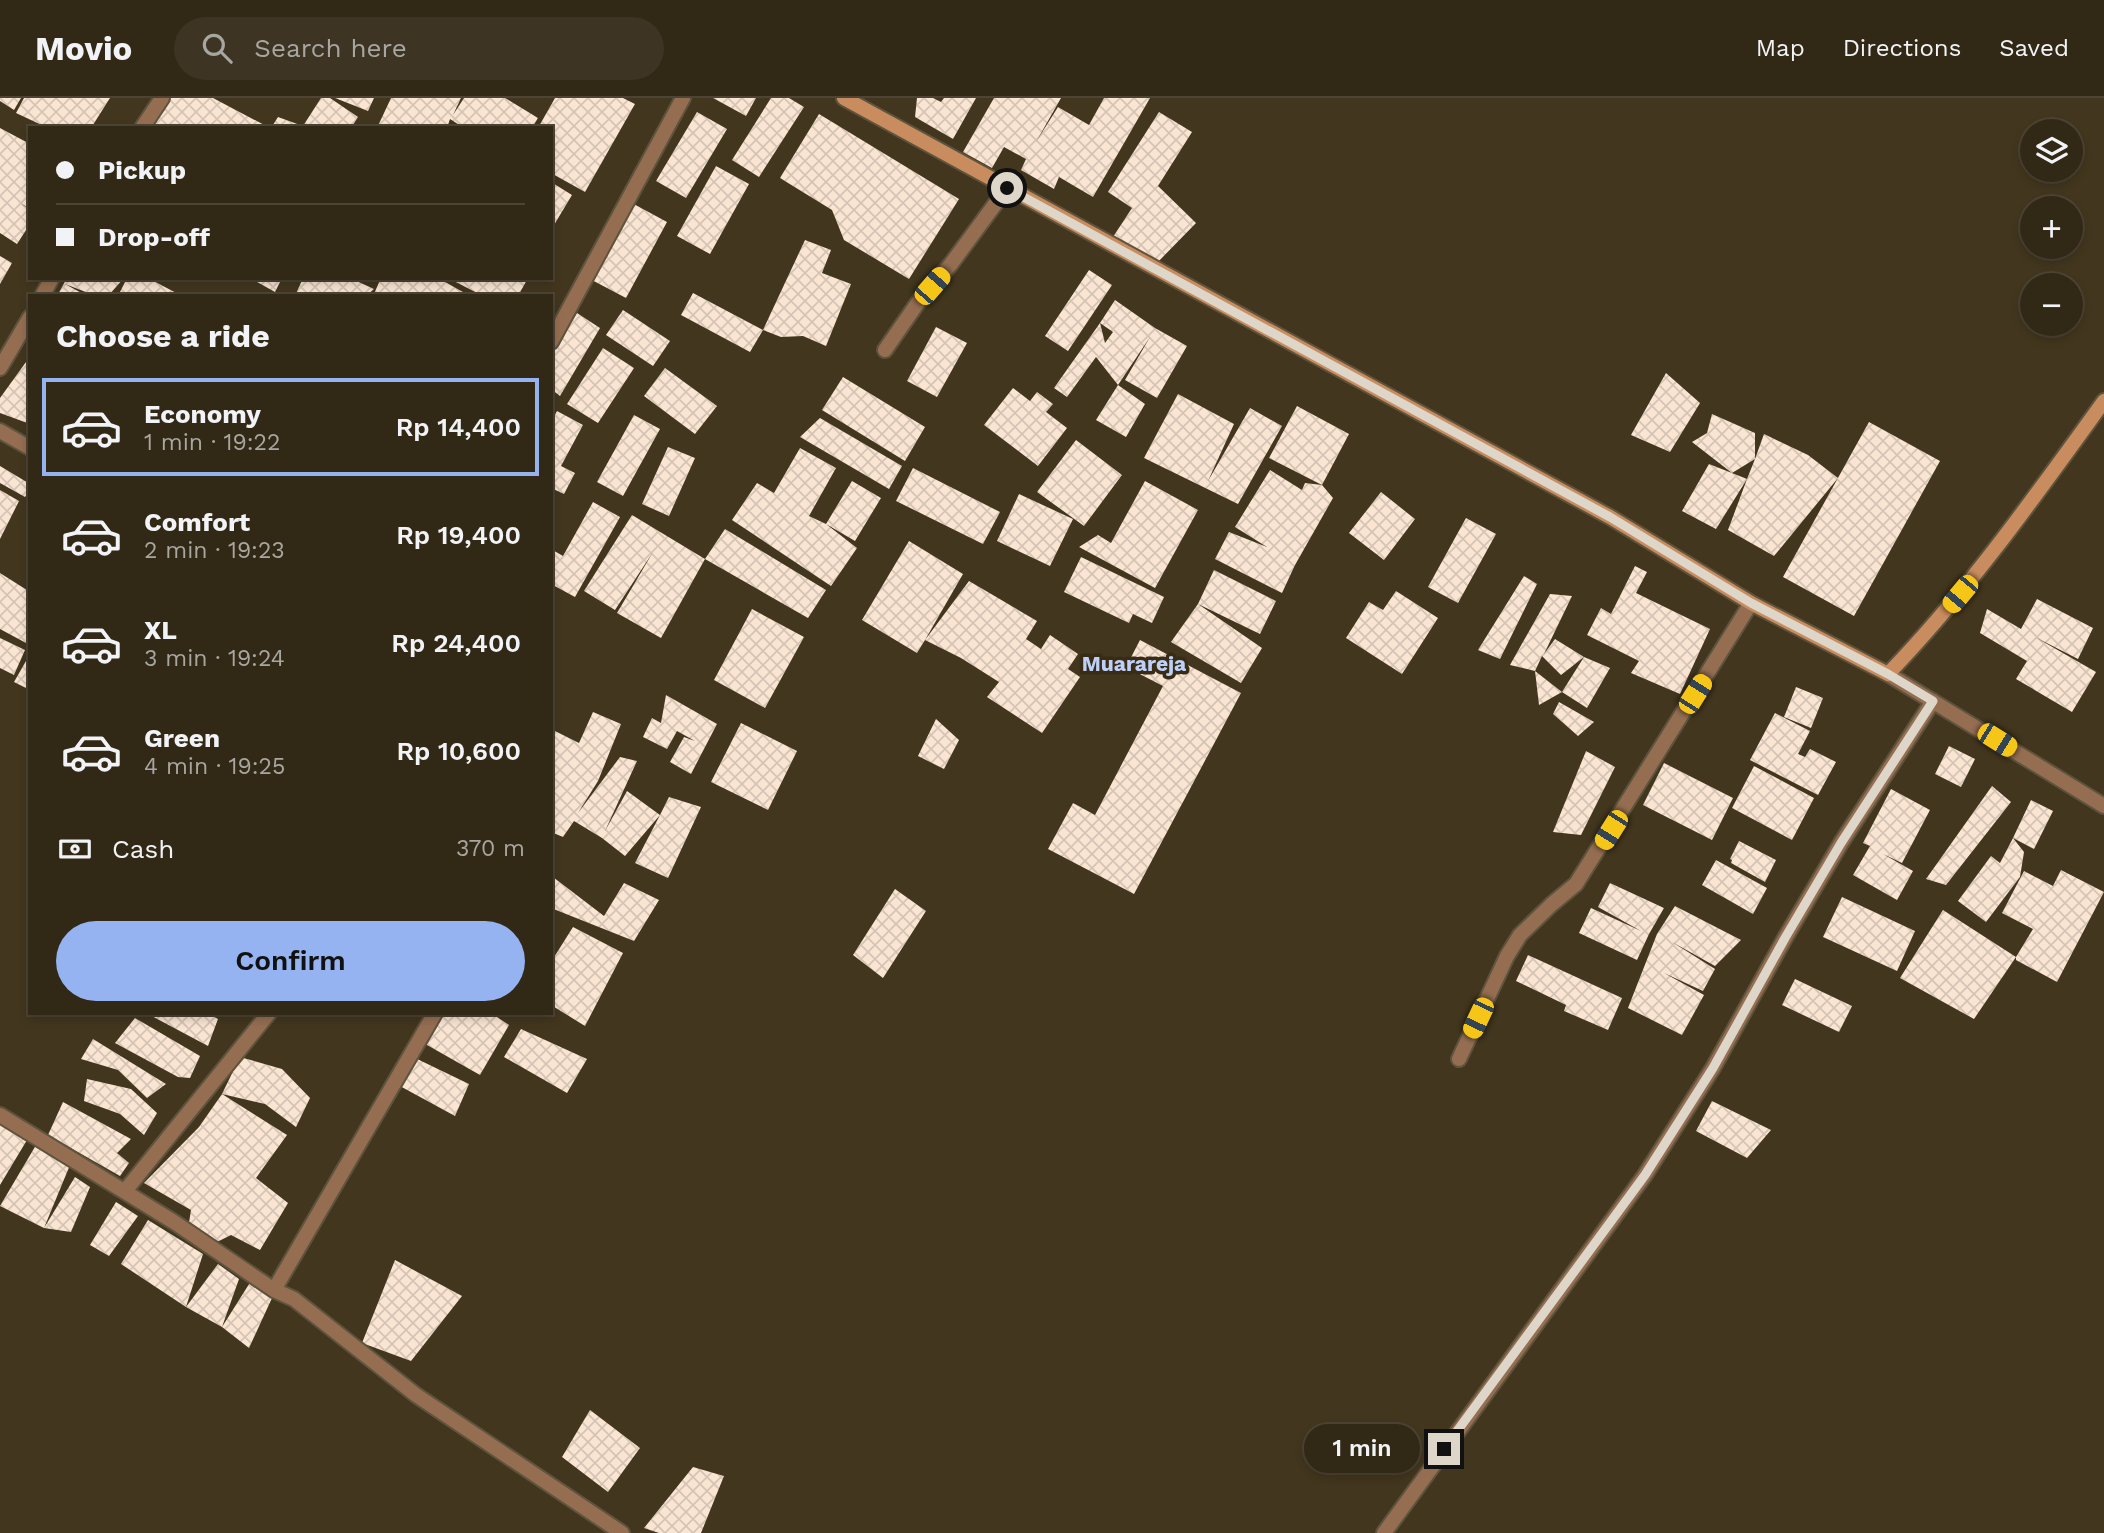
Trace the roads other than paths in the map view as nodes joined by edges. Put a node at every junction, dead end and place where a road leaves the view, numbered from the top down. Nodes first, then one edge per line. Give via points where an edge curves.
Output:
1 (162, 98) edge
2 (683, 98) edge
3 (844, 98) edge
4 (143, 126) edge
5 (1007, 188) junction
6 (28, 320) edge
7 (553, 338) edge
8 (885, 349) dead end
9 (0, 368) edge
10 (2104, 401) edge
11 (0, 431) edge
12 (28, 447) edge
13 (1751, 603) junction
14 (1888, 674) junction
15 (1933, 701) junction
16 (2104, 806) edge
17 (268, 1015) edge
18 (435, 1015) edge
19 (1459, 1059) dead end
20 (0, 1115) edge
21 (125, 1191) junction
22 (274, 1290) junction
23 (622, 1533) edge
24 (1384, 1533) edge

1 - 4 street
2 - 7 street
3 - 5 street
5 - 8 street
5 - 13 street via 1610,517
6 - 9 street
10 - 14 street via 1960,594
11 - 12 street
13 - 14 street
13 - 19 street via 1576,884 1520,935
14 - 15 street
15 - 16 street
15 - 24 street via 1841,843 1713,1068 1645,1175
17 - 21 street
18 - 22 street
20 - 21 street
21 - 22 street
22 - 23 street via 293,1298 416,1395

